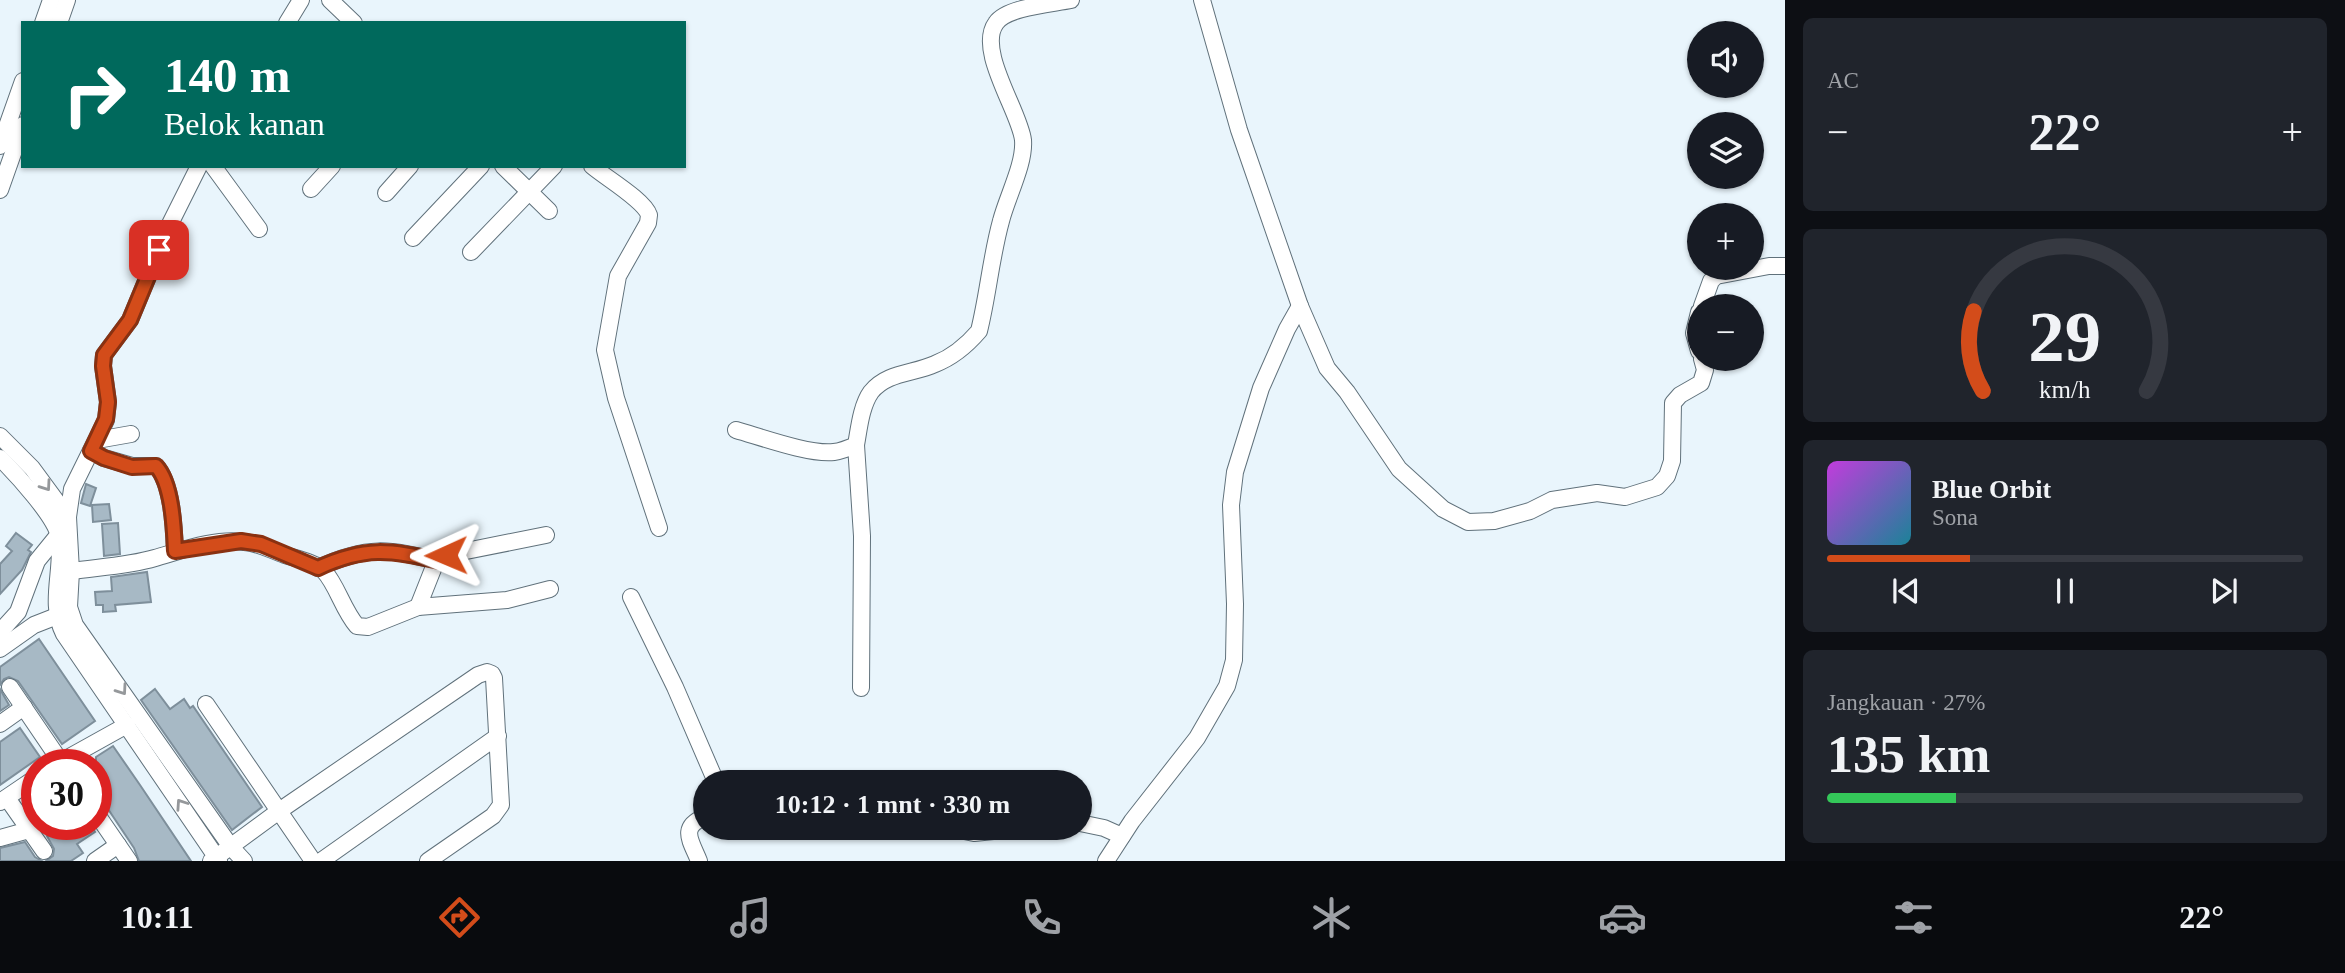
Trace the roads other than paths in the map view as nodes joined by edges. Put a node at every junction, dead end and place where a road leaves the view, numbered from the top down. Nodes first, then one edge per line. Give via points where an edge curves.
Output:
1 (51, 0) edge
2 (67, 0) edge
3 (301, 0) edge
4 (330, 0) edge
5 (1071, 0) edge
6 (1202, 0) edge
7 (44, 21) edge
8 (60, 21) edge
9 (288, 21) edge
10 (352, 21) edge
11 (21, 87) edge
12 (21, 131) edge
13 (0, 146) edge
14 (198, 168) edge
15 (214, 168) edge
16 (330, 168) edge
17 (408, 168) edge
18 (479, 168) edge
19 (505, 168) edge
20 (552, 168) edge
21 (595, 168) edge
22 (311, 189) dead end
23 (0, 190) edge
24 (529, 191) junction
25 (386, 193) dead end
26 (549, 211) dead end
27 (260, 229) dead end
28 (413, 238) dead end
29 (471, 252) dead end
30 (1785, 266) edge
31 (1706, 294) edge
32 (1300, 306) junction
33 (1705, 371) edge
34 (736, 430) dead end
35 (131, 434) dead end
36 (0, 436) edge
37 (856, 445) junction
38 (94, 446) junction
39 (0, 458) edge
40 (68, 517) junction
41 (659, 528) dead end
42 (59, 534) junction
43 (546, 535) dead end
44 (175, 551) junction
45 (439, 561) junction
46 (318, 568) junction
47 (71, 570) junction
48 (550, 589) dead end
49 (631, 597) dead end
50 (418, 607) junction
51 (57, 616) junction
52 (0, 632) edge
53 (0, 649) edge
54 (10, 687) dead end
55 (861, 688) dead end
56 (206, 704) dead end
57 (24, 707) junction
58 (0, 724) edge
59 (127, 725) junction
60 (498, 736) junction
61 (51, 749) edge
62 (85, 749) edge
63 (711, 770) edge
64 (21, 788) edge
65 (4, 800) edge
66 (279, 811) junction
67 (21, 820) edge
68 (693, 823) edge
69 (1092, 826) edge
70 (21, 832) edge
71 (112, 836) edge
72 (1122, 836) junction
73 (0, 838) edge
74 (36, 840) edge
75 (118, 845) junction
76 (231, 847) junction
77 (44, 851) dead end
78 (215, 860) edge
79 (94, 861) edge
80 (129, 861) edge
81 (244, 861) edge
82 (313, 861) edge
83 (321, 861) edge
84 (428, 861) edge
85 (699, 861) edge
86 (1106, 861) edge

1 - 7 street
2 - 8 street
3 - 9 street
4 - 10 street
5 - 37 street via 1006,15 995,24 997,69 1018,121 1022,155 1000,223 979,331 938,363 882,381 869,395
6 - 32 street via 1239,130
11 - 13 street
12 - 23 street
14 - 38 street via 130,320 104,355 107,411
15 - 27 street
16 - 22 street
17 - 25 street
18 - 28 street
19 - 24 street
20 - 24 street
21 - 41 street via 641,202 649,215 618,276 605,350
24 - 26 street
24 - 29 street
30 - 31 street via 1716,276
32 - 33 street via 1327,368 1399,469 1443,509 1468,522 1494,521 1571,496 1625,497 1657,487 1672,461 1672,403 1701,383
32 - 72 street via 1261,388 1235,472 1231,505 1234,660 1227,686 1197,738
34 - 37 street via 832,453
35 - 38 street
36 -> 40 street via 32,468
37 - 55 street via 862,536
38 - 40 street via 72,489
38 - 44 street via 104,458 132,467 156,466 160,471 171,510
39 - 42 street via 34,495
40 - 42 street
40 - 47 street
42 - 51 street
42 - 52 street via 37,561 18,612
43 - 45 street via 446,555
44 - 46 street via 241,541 261,544
44 - 47 street via 132,563
45 - 46 street via 381,550
45 - 50 street
46 - 50 street via 357,626 368,627
47 -> 76 street via 69,607 75,625
48 - 50 street via 507,600
49 - 63 street
51 - 53 street via 34,625
51 - 59 street via 64,634
54 - 57 street
56 - 66 street
57 - 58 street
57 - 61 street
59 - 62 street
78 -> 59 street
60 - 66 street via 495,678 487,672
60 - 83 street
60 - 84 street via 499,810
64 - 65 street
65 - 67 street
66 - 76 street
66 - 82 street
68 - 85 street via 689,834
69 - 72 street
70 - 73 street
71 - 75 street
72 - 86 street
74 - 77 street
75 - 79 street
75 - 80 street
76 - 78 street
76 - 81 street

